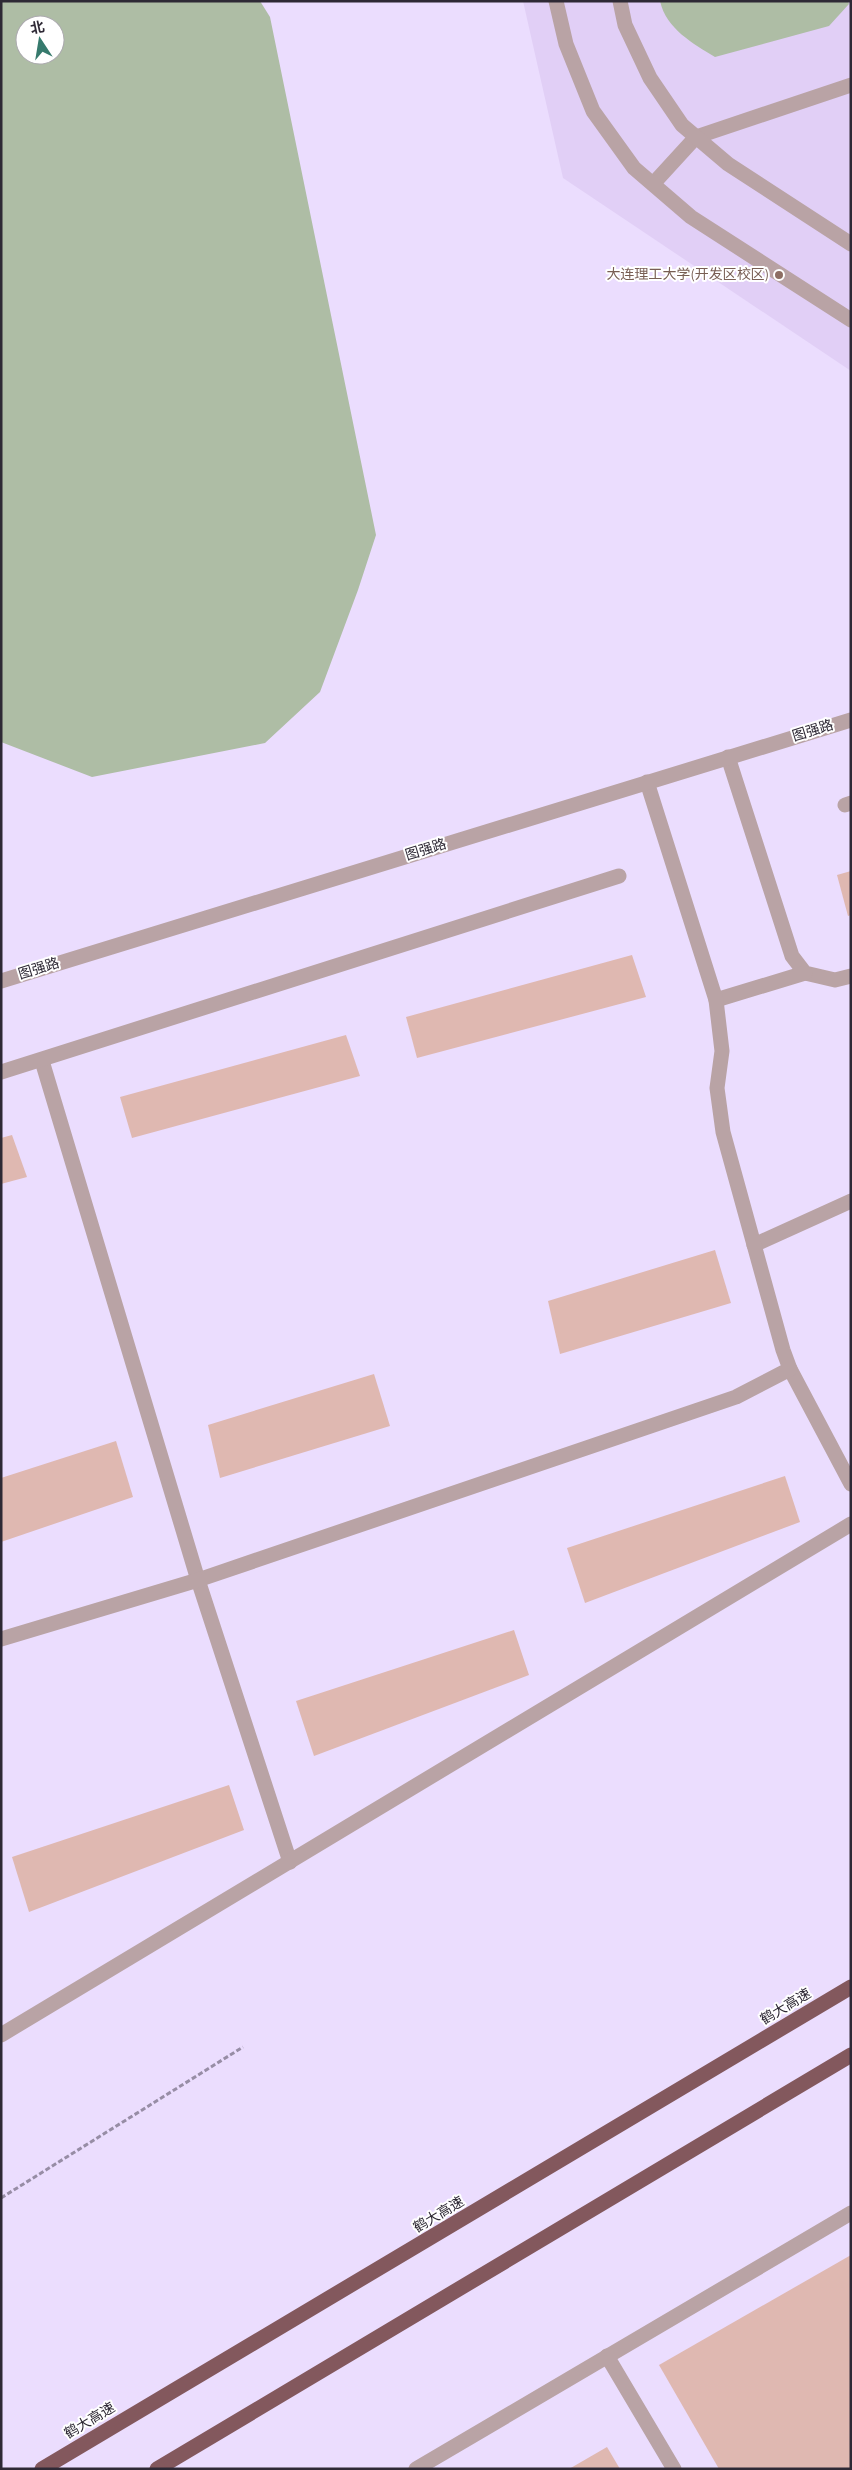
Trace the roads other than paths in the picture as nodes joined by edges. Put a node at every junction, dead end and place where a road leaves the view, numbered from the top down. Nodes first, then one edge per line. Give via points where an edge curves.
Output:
1 (556, 1) edge
2 (620, 1) edge
3 (851, 85) edge
4 (696, 137) junction
5 (653, 184) junction
6 (851, 244) edge
7 (851, 320) edge
8 (851, 720) edge
9 (728, 757) junction
10 (647, 782) junction
11 (619, 876) dead end
12 (806, 973) junction
13 (851, 976) edge
14 (1, 981) edge
15 (716, 1000) junction
16 (42, 1061) junction
17 (1, 1072) edge
18 (851, 1201) edge
19 (754, 1245) junction
20 (790, 1369) junction
21 (851, 1484) edge
22 (851, 1524) edge
23 (198, 1580) junction
24 (1, 1639) edge
25 (290, 1862) junction
26 (851, 1987) edge
27 (1, 2035) edge
28 (851, 2055) edge
29 (851, 2213) edge
30 (607, 2356) junction
31 (42, 2469) edge
32 (156, 2469) edge
33 (416, 2469) edge
34 (674, 2469) edge

1 - 5 street via 566,44 593,111 634,168
2 - 4 street via 625,25 650,78 682,125
3 - 4 street
4 - 5 street
4 - 6 street via 735,169
5 - 7 street via 692,218
8 - 9 street, 图强路
9 - 10 street, 图强路
9 - 12 street via 792,956
10 - 14 street, 图强路
10 - 15 street
11 - 16 street
12 - 13 street via 835,980
12 - 15 street
15 - 19 street via 722,1051 717,1088 723,1132
16 - 17 street
16 - 23 street
18 - 19 street
19 - 20 street
20 - 21 street
20 - 23 street via 736,1397
22 - 25 street
23 - 24 street
23 - 25 street
25 - 27 street
26 - 31 highway, 鹤大高速
28 - 32 highway
29 - 30 street
30 - 33 street
30 - 34 street

